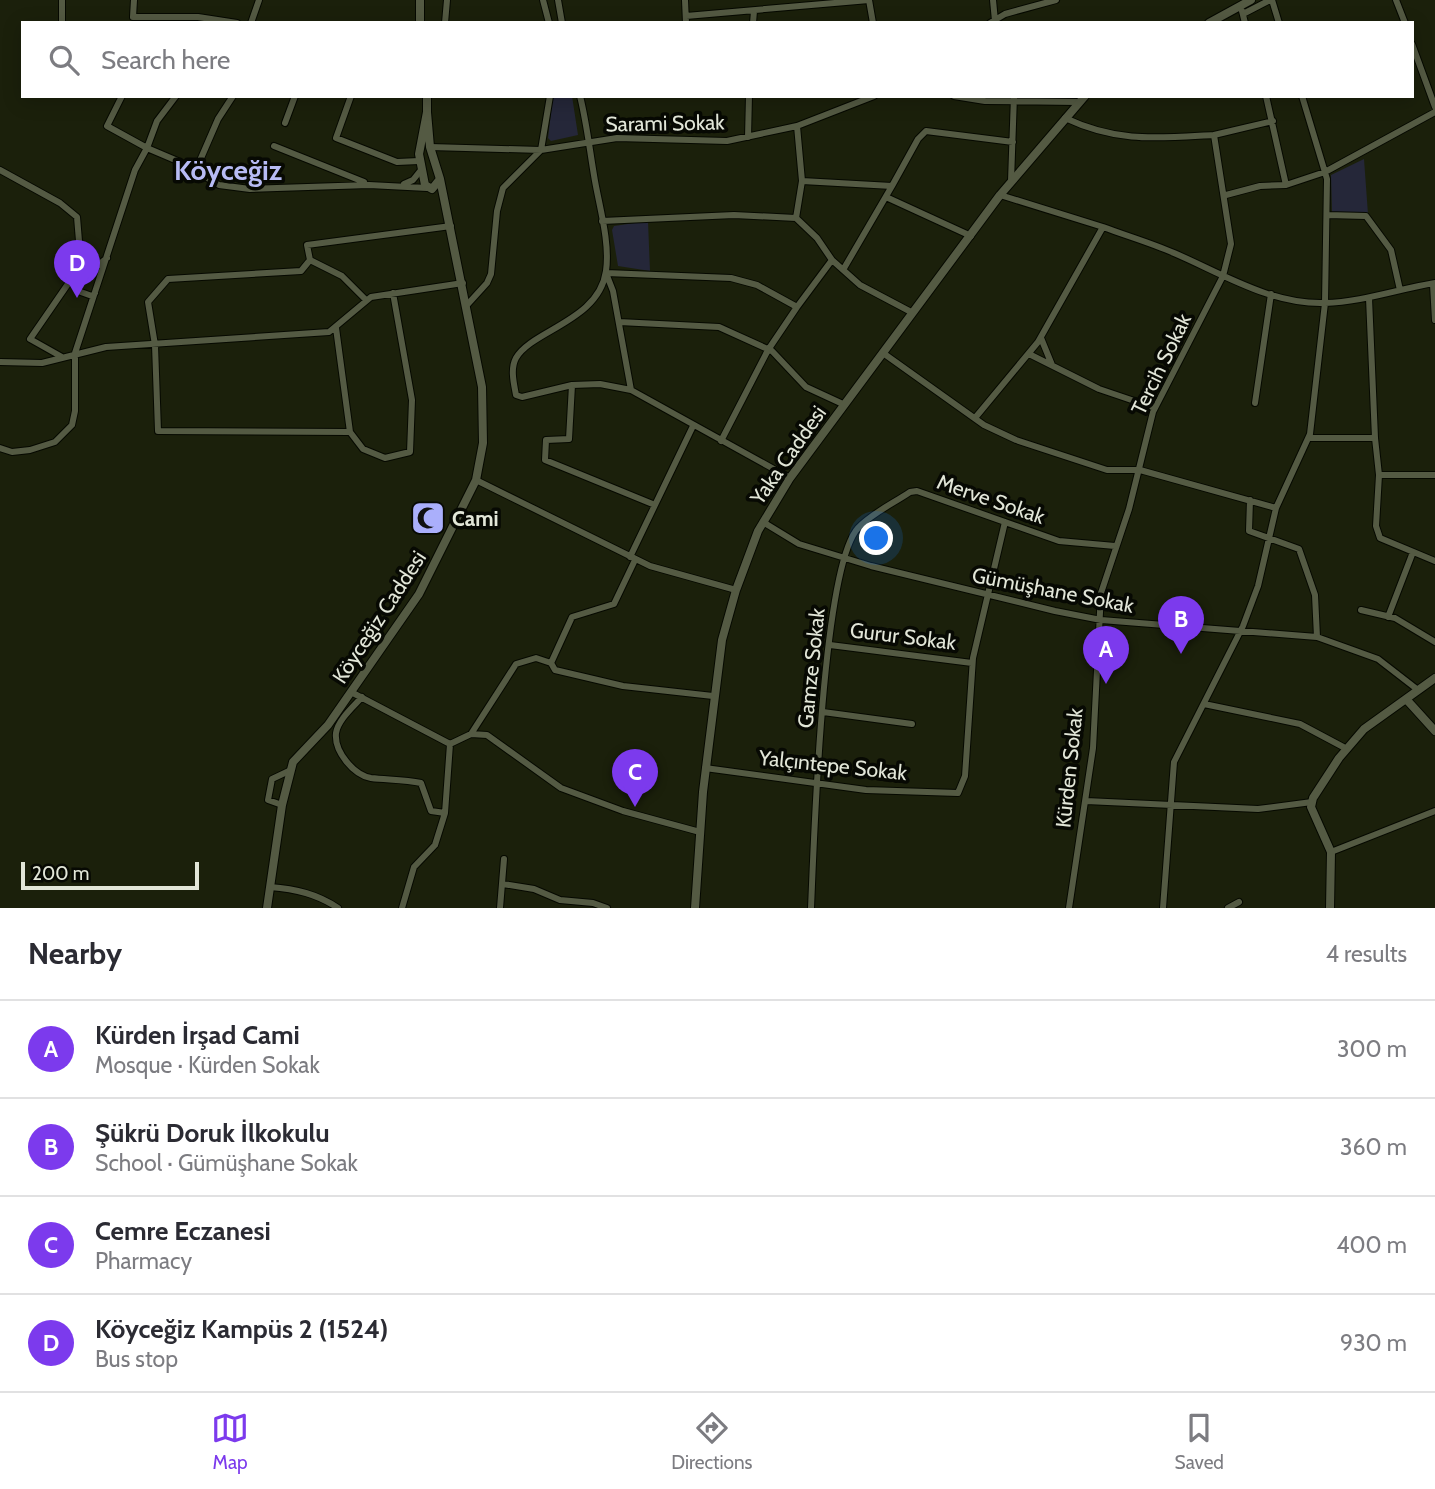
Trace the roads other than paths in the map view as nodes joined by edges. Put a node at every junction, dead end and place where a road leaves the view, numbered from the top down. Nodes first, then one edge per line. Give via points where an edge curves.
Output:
1 (62, 0) edge
2 (134, 0) edge
3 (259, 0) edge
4 (421, 0) edge
5 (447, 0) edge
6 (543, 0) edge
7 (558, 0) edge
8 (685, 0) edge
9 (993, 0) edge
10 (1056, 0) edge
11 (1251, 0) edge
12 (1271, 0) edge
13 (1396, 0) edge
14 (1241, 10) junction
15 (754, 11) junction
16 (686, 19) edge
17 (132, 20) edge
18 (180, 20) edge
19 (62, 21) edge
20 (226, 21) edge
21 (252, 21) edge
22 (421, 21) edge
23 (445, 21) edge
24 (548, 21) edge
25 (562, 21) edge
26 (753, 21) edge
27 (873, 21) edge
28 (994, 21) edge
29 (997, 21) edge
30 (1214, 21) edge
31 (1244, 21) edge
32 (1278, 21) edge
33 (1404, 21) edge
34 (1414, 50) edge
35 (121, 98) edge
36 (174, 98) edge
37 (232, 98) edge
38 (294, 98) edge
39 (350, 98) edge
40 (427, 98) edge
41 (550, 98) edge
42 (580, 98) edge
43 (750, 98) edge
44 (869, 98) edge
45 (994, 98) edge
46 (1267, 98) edge
47 (1302, 98) edge
48 (1014, 99) edge
49 (1081, 99) edge
50 (1435, 109) edge
51 (427, 112) junction
52 (1065, 118) junction
53 (1273, 121) junction
54 (285, 123) dead end
55 (797, 126) junction
56 (1214, 135) junction
57 (748, 137) junction
58 (1013, 142) junction
59 (588, 143) junction
60 (451, 145) junction
61 (274, 146) dead end
62 (430, 147) junction
63 (147, 148) junction
64 (541, 150) junction
65 (1013, 150) junction
66 (435, 159) junction
67 (1030, 160) junction
68 (420, 161) junction
69 (0, 170) edge
70 (195, 172) junction
71 (1325, 173) junction
72 (440, 179) junction
73 (802, 181) junction
74 (369, 184) junction
75 (1286, 184) junction
76 (398, 186) junction
77 (892, 186) junction
78 (1009, 186) junction
79 (428, 188) junction
80 (1000, 195) junction
81 (1226, 195) junction
82 (886, 197) junction
83 (447, 209) junction
84 (1327, 215) junction
85 (796, 218) junction
86 (602, 221) junction
87 (452, 226) junction
88 (1103, 227) junction
89 (971, 236) junction
90 (108, 257) junction
91 (310, 260) junction
92 (832, 260) junction
93 (843, 270) junction
94 (606, 272) junction
95 (1223, 276) junction
96 (75, 279) junction
97 (463, 283) junction
98 (1434, 284) edge
99 (1400, 290) junction
100 (96, 291) junction
101 (393, 293) junction
102 (1271, 294) junction
103 (1369, 298) junction
104 (366, 300) junction
105 (1325, 303) junction
106 (467, 305) junction
107 (797, 307) junction
108 (913, 313) junction
109 (1435, 320) edge
110 (619, 322) junction
111 (336, 328) junction
112 (1041, 338) junction
113 (155, 345) junction
114 (768, 350) junction
115 (75, 353) junction
116 (883, 353) junction
117 (1029, 354) junction
118 (62, 357) junction
119 (0, 362) edge
120 (1052, 365) junction
121 (572, 386) junction
122 (631, 390) junction
123 (1255, 402) dead end
124 (845, 405) junction
125 (1155, 408) junction
126 (975, 418) junction
127 (693, 426) junction
128 (349, 432) junction
129 (1309, 438) junction
130 (1375, 438) junction
131 (721, 441) junction
132 (0, 448) edge
133 (1140, 470) junction
134 (1379, 475) junction
135 (1435, 475) edge
136 (790, 478) junction
137 (476, 480) junction
138 (1250, 500) junction
139 (655, 505) junction
140 (1276, 508) junction
141 (763, 522) junction
142 (1005, 522) junction
143 (1270, 538) junction
144 (1115, 546) junction
145 (1413, 552) junction
146 (633, 558) junction
147 (845, 558) junction
148 (1435, 561) edge
149 (736, 590) junction
150 (988, 597) junction
151 (1361, 610) dead end
152 (1388, 617) junction
153 (1101, 620) junction
154 (1240, 633) junction
155 (1317, 637) junction
156 (1435, 642) edge
157 (830, 645) junction
158 (551, 663) junction
159 (972, 663) junction
160 (1435, 678) edge
161 (1418, 690) junction
162 (351, 692) junction
163 (713, 696) junction
164 (362, 697) junction
165 (1406, 699) junction
166 (1204, 704) junction
167 (823, 712) junction
168 (912, 724) dead end
169 (1435, 731) edge
170 (471, 734) junction
171 (450, 744) junction
172 (1347, 749) junction
173 (705, 768) junction
174 (291, 770) junction
175 (818, 784) junction
176 (1086, 801) junction
177 (1312, 802) junction
178 (1170, 804) junction
179 (282, 805) junction
180 (1435, 811) edge
181 (445, 813) junction
182 (700, 832) junction
183 (1331, 852) junction
184 (504, 859) dead end
185 (503, 884) junction
186 (270, 887) junction
187 (1239, 902) dead end
188 (267, 908) edge
189 (338, 908) edge
190 (402, 908) edge
191 (500, 908) edge
192 (607, 908) edge
193 (695, 908) edge
194 (811, 908) edge
195 (1069, 908) edge
196 (1163, 908) edge
197 (1228, 908) edge
198 (1330, 908) edge

1 - 19 street
2 - 17 street
3 - 21 street
4 - 22 street
5 - 23 street
6 - 24 street
7 - 25 street
8 - 16 street
9 - 28 street
10 - 29 street
11 - 14 street
12 - 14 street
12 - 32 street
13 - 33 street
14 - 30 street
14 - 31 street
15 - 16 street
15 - 26 street
15 - 27 street via 869,0
17 - 18 street
18 - 20 street
34 - 50 street
35 - 63 street via 107,126
36 - 63 street via 157,121
37 - 70 street
38 - 54 street
39 - 68 street via 336,138 393,161
40 - 51 street
41 - 64 street
42 - 59 street
43 - 57 street
44 - 55 street, Sarami Sokak
45 - 48 street
46 - 53 street
47 - 71 street
48 - 49 street
48 - 58 street
49 - 52 street, Yaka Caddesi
50 - 71 street
51 - 62 street
51 - 68 street
52 - 56 street via 1093,131 1130,139
52 - 67 street, Yaka Caddesi
53 - 56 street
53 - 75 street
55 - 57 street, Sarami Sokak
55 - 73 street
56 - 81 street, Tercih Sokak
57 - 59 street, Sarami Sokak via 727,141 617,138
58 - 65 street
58 - 77 street via 926,131
59 - 64 street, Sarami Sokak
59 - 86 street
60 - 62 street, Sarami Sokak
60 - 64 street, Sarami Sokak
60 - 66 street
61 - 74 street
62 - 66 street, Köyceğiz Caddesi
62 - 68 street via 422,147
63 - 70 street
63 - 90 street via 135,170
64 - 106 street via 503,188 491,274
65 - 67 street via 1020,160
65 - 78 street
66 - 72 street, Köyceğiz Caddesi
67 - 78 street, Yaka Caddesi
68 - 76 street via 414,180
68 - 79 street
69 - 96 street via 77,217 81,265
70 - 74 street via 219,186 250,189
71 - 75 street
71 - 84 street
72 - 79 street via 437,187
72 - 83 street, Köyceğiz Caddesi
73 - 77 street
73 - 85 street
74 - 76 street
75 - 81 street
76 - 79 street
77 - 82 street
78 - 80 street, Yaka Caddesi
79 - 83 street, Köyceğiz Caddesi
80 - 88 street
80 - 89 street, Yaka Caddesi
81 - 95 street, Tercih Sokak via 1231,244
82 - 89 street
82 - 93 street
83 - 87 street, Köyceğiz Caddesi
84 - 99 street via 1366,216 1391,250
84 - 105 street
85 - 86 street via 734,215
85 - 92 street
86 - 94 street
87 - 91 street via 307,245
87 - 97 street, Köyceğiz Caddesi
88 - 95 street
88 - 112 street
89 - 108 street, Yaka Caddesi
90 - 96 street
90 - 100 street
91 - 104 street via 342,276
91 - 113 street via 301,271 168,279 148,302
92 - 93 street
92 - 107 street
93 - 108 street via 860,285
94 - 107 street via 732,278 757,285
94 - 110 street
94 - 121 street via 576,317 516,358 516,395
95 - 102 street
95 - 125 street, Tercih Sokak
96 - 100 street via 83,295 92,296
96 - 118 street via 30,339
97 - 101 street
97 - 106 street, Köyceğiz Caddesi
98 - 99 street
98 - 109 street
99 - 103 street
100 - 115 street
101 - 104 street
101 - 128 street via 412,400 410,452 385,458 363,449
102 - 105 street
102 - 123 street
103 - 105 street
103 - 130 street
104 - 111 street
105 - 129 street
106 - 137 street, Köyceğiz Caddesi via 482,387 483,443
107 - 114 street
108 - 116 street, Yaka Caddesi
110 - 114 street via 719,327
110 - 122 street
111 - 113 street via 280,337
111 - 128 street
112 - 117 street
112 - 120 street
113 - 115 street
113 - 128 street via 158,431
114 - 124 street via 806,387
114 - 131 street
115 - 118 street
115 - 132 street via 75,411 68,431 55,442 30,450
116 - 124 street, Yaka Caddesi
116 - 126 street
117 - 120 street
117 - 126 street
118 - 119 street via 35,364
120 - 125 street via 1099,389
121 - 122 street via 600,384
121 - 139 street via 569,439 546,440 544,460
122 - 127 street
124 - 136 street, Yaka Caddesi
125 - 133 street, Tercih Sokak
126 - 133 street via 1016,440 1071,460 1107,470
127 - 131 street
127 - 139 street
129 - 130 street
129 - 140 street
130 - 134 street
131 - 136 street
133 - 138 street
133 - 144 street, Kürden Sokak
134 - 135 street
134 - 145 street via 1380,538
136 - 141 street, Yaka Caddesi
137 - 146 street
137 - 162 street, Köyceğiz Caddesi via 419,594
138 - 140 street
138 - 143 street via 1249,531
139 - 146 street
140 - 143 street
141 - 147 street, Gümüşhane Sokak via 799,544
141 - 149 street, Yaka Caddesi
142 - 144 street, Merve Sokak via 1059,541
142 - 147 street, Merve Sokak via 911,492 856,530
142 - 150 street
143 - 154 street
143 - 155 street via 1299,550 1315,595
144 - 153 street, Kürden Sokak via 1101,593
145 - 148 street
145 - 152 street
146 - 149 street
146 - 158 street via 614,604 572,617
147 - 150 street, Gümüşhane Sokak
147 - 157 street, Gamze Sokak
149 - 163 street, Yaka Caddesi
150 - 153 street, Gümüşhane Sokak
150 - 159 street
151 - 152 street
152 - 156 street
153 - 154 street, Gümüşhane Sokak
153 - 176 street, Kürden Sokak
154 - 155 street, Gümüşhane Sokak
154 - 166 street
155 - 161 street, Gümüşhane Sokak via 1378,659
157 - 159 street, Gurur Sokak
157 - 167 street, Gamze Sokak
158 - 163 street via 555,670 623,686
158 - 170 street via 536,658 516,664
159 - 175 street, Yalçıntepe Sokak via 965,776 958,793
160 - 161 street
161 - 165 street
162 - 164 street
162 - 174 street, Köyceğiz Caddesi
163 - 173 street, Yaka Caddesi
164 - 171 street
164 - 181 street via 341,721 336,734 340,750 356,772 421,783 430,811
165 - 169 street
165 - 172 street via 1364,729
166 - 172 street via 1300,724
166 - 178 street via 1174,762
167 - 168 street
167 - 175 street, Gamze Sokak
170 - 171 street
170 - 182 street via 487,735 561,788 591,801
171 - 181 street
172 - 177 street
173 - 175 street, Yalçıntepe Sokak
173 - 182 street, Yaka Caddesi
174 - 179 street, Köyceğiz Caddesi
174 - 179 street via 272,779 268,800
175 - 194 street, Gamze Sokak
176 - 178 street
176 - 195 street, Kürden Sokak
177 - 178 street via 1258,809
177 - 183 street
178 - 196 street
179 - 186 street, Köyceğiz Caddesi
180 - 183 street
181 - 190 street via 435,845 414,867
182 - 193 street, Yaka Caddesi
183 - 198 street
184 - 185 street
185 - 191 street
185 - 192 street
186 - 188 street, Köyceğiz Caddesi
186 - 189 street via 296,889
187 - 197 street

